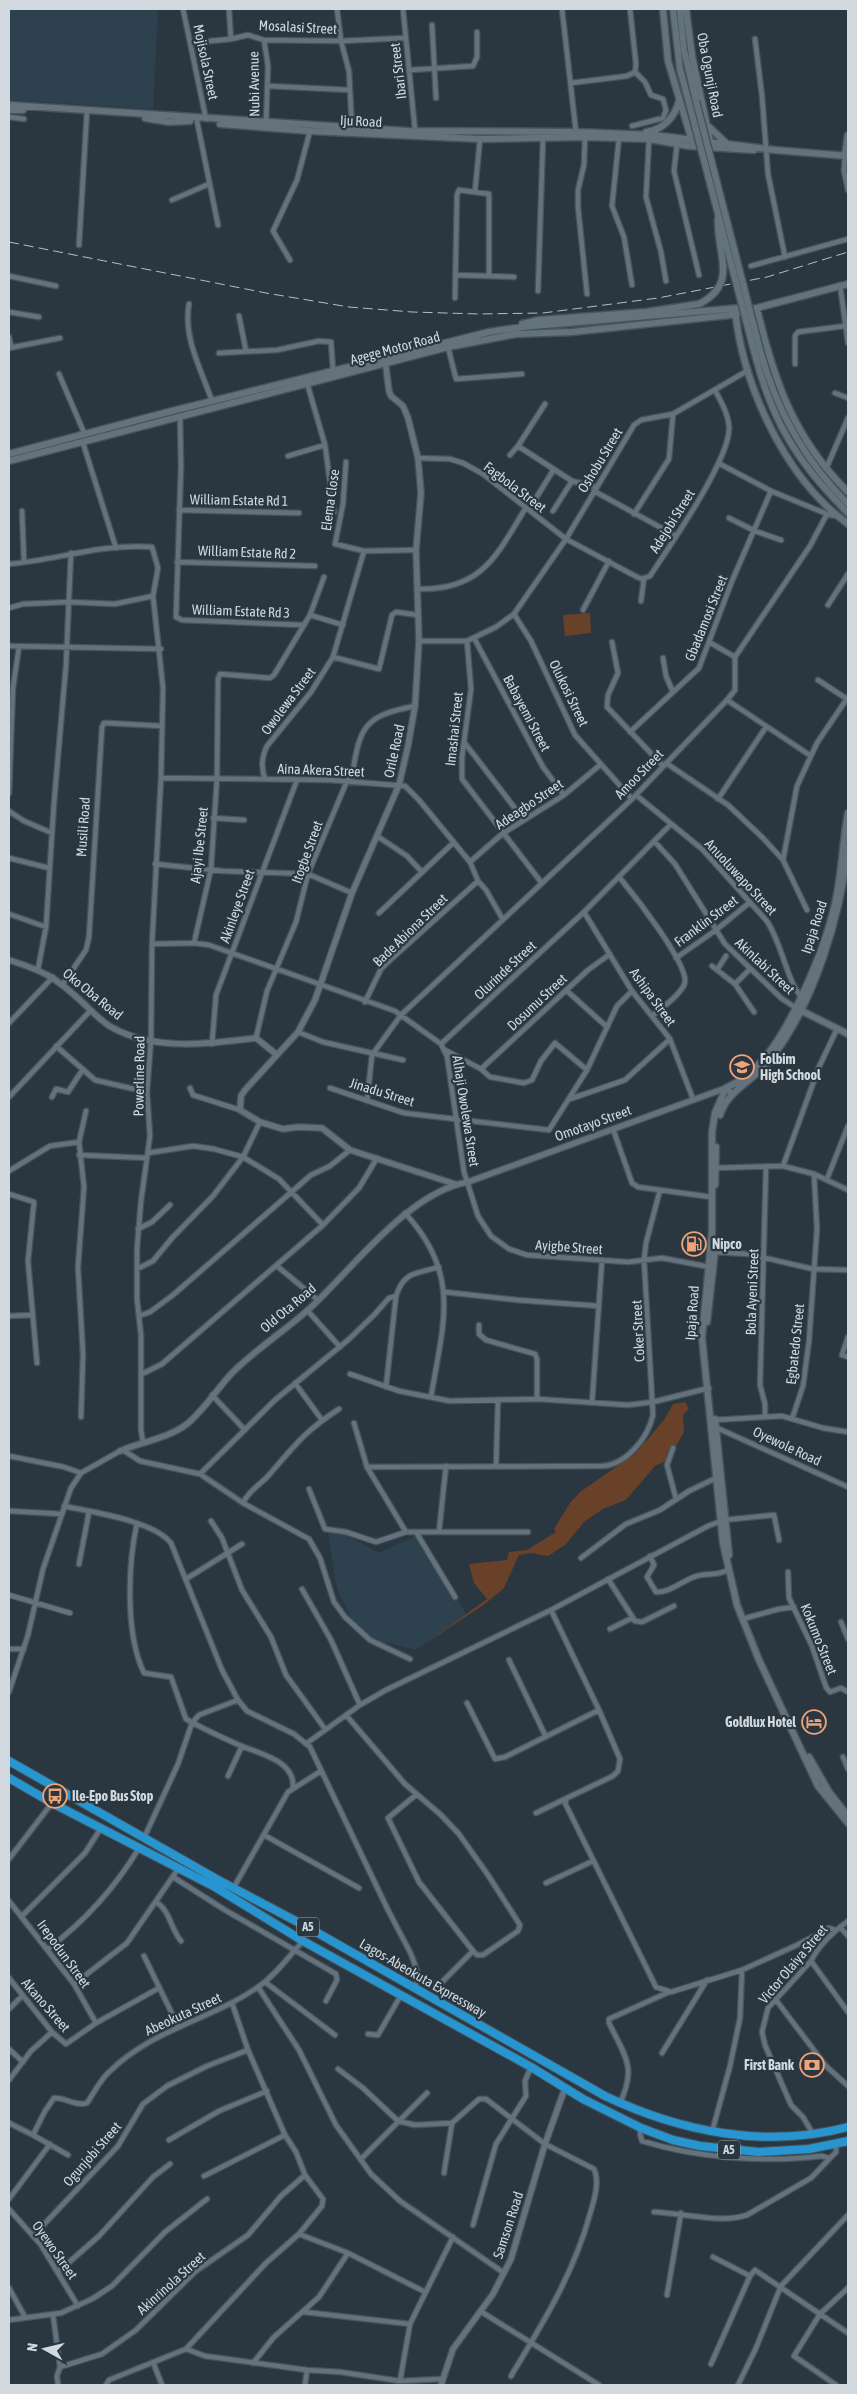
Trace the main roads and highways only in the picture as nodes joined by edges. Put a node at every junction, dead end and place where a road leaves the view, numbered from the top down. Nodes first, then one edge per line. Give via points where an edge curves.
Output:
1 (663, 9) edge
2 (673, 9) edge
3 (680, 9) edge
4 (686, 9) edge
5 (679, 102) junction
6 (9, 106) edge
7 (9, 110) edge
8 (706, 119) junction
9 (266, 125) junction
10 (635, 134) junction
11 (848, 135) edge
12 (693, 143) junction
13 (726, 143) junction
14 (711, 144) junction
15 (765, 149) junction
16 (847, 156) edge
17 (718, 210) junction
18 (848, 284) edge
19 (794, 298) junction
20 (757, 309) junction
21 (735, 311) junction
22 (762, 327) junction
23 (505, 330) junction
24 (739, 331) junction
25 (757, 350) junction
26 (385, 360) junction
27 (68, 443) junction
28 (27, 453) junction
29 (9, 454) edge
30 (9, 461) edge
31 (848, 492) edge
32 (848, 504) edge
33 (848, 513) edge
34 (848, 524) edge
35 (848, 813) edge
36 (848, 848) edge
37 (846, 877) edge
38 (803, 998) junction
39 (798, 1009) junction
40 (847, 1031) edge
41 (713, 1168) junction
42 (712, 1252) junction
43 (714, 1423) junction
44 (722, 1520) junction
45 (736, 1594) junction
46 (9, 1761) edge
47 (10, 1781) edge
48 (848, 1816) edge
49 (848, 1823) edge
50 (218, 1884) junction
51 (848, 2127) edge
52 (848, 2141) edge

1 - 5 main road via 668,61
2 - 17 main road, bridge via 680,69
3 - 25 main road, bridge via 684,50
4 - 8 main road, Oba Ogunji Road via 692,56
5 - 10 main road via 671,120 651,132
5 - 12 main road
6 - 9 main road, Iju Road
7 - 9 main road, Iju Road via 87,111 170,122
8 - 13 main road via 712,131
8 - 14 main road, Oba Ogunji Road
9 - 10 main road, Iju Road via 474,133
9 - 12 main road, Iju Road via 310,131 480,139 585,137
10 - 12 main road, Iju Road
11 - 16 main road
12 - 14 main road, Iju Road
13 - 14 main road
13 - 15 main road
14 - 15 main road
15 - 16 main road
17 - 23 main road, bridge via 724,275 710,299 699,304 646,312 539,320
17 - 25 main road, bridge
18 - 19 main road, Agege Motor Road
19 - 20 main road, Agege Motor Road
19 - 21 main road, Agege Motor Road
20 - 21 main road, Agege Motor Road
20 - 22 main road
21 - 23 main road, Agege Motor Road
21 - 24 main road
21 - 26 main road, Agege Motor Road via 572,332 516,334
22 - 24 main road via 752,322
22 - 31 main road via 773,372 791,415 826,468
23 - 26 main road, Agege Motor Road
24 - 34 main road via 747,370 786,454 812,490
25 - 32 main road via 795,438 814,467
25 - 33 main road via 767,396 789,443 806,469
26 - 27 main road, Agege Motor Road via 212,401 85,435
26 - 27 main road, Agege Motor Road via 83,443
27 - 28 main road, Agege Motor Road
28 - 29 main road, Agege Motor Road
28 - 30 main road, Agege Motor Road
35 - 38 main road, Ipaja Road via 834,909
36 - 37 main road, Ipaja Road
37 - 38 main road, Ipaja Road via 828,944
38 - 39 main road, Ipaja Road
39 - 40 main road
39 - 41 main road, Ipaja Road via 770,1060 732,1093 722,1107
39 - 41 main road, Ipaja Road via 760,1063 726,1088 714,1119
41 - 42 main road, Ipaja Road
41 - 42 main road, Ipaja Road
42 - 43 main road, Ipaja Road via 702,1338
43 - 44 main road, Ipaja Road
43 - 44 main road, Ipaja Road via 716,1478
44 - 45 main road, Ipaja Road
44 - 45 main road, Ipaja Road via 728,1570
45 - 48 main road, Ipaja Road via 810,1759
45 - 49 main road, Ipaja Road via 753,1646 818,1786
46 - 50 highway, Lagos-Abeokuta Expressway / A5
47 - 50 highway, Lagos-Abeokuta Expressway / A5 via 178,1869
50 - 51 highway, Lagos-Abeokuta Expressway / A5 via 234,1888 309,1928 605,2096 646,2115 712,2132 758,2137 813,2134
50 - 52 highway, Lagos-Abeokuta Expressway / A5 via 303,1941 614,2116 641,2128 673,2140 729,2150 784,2152

